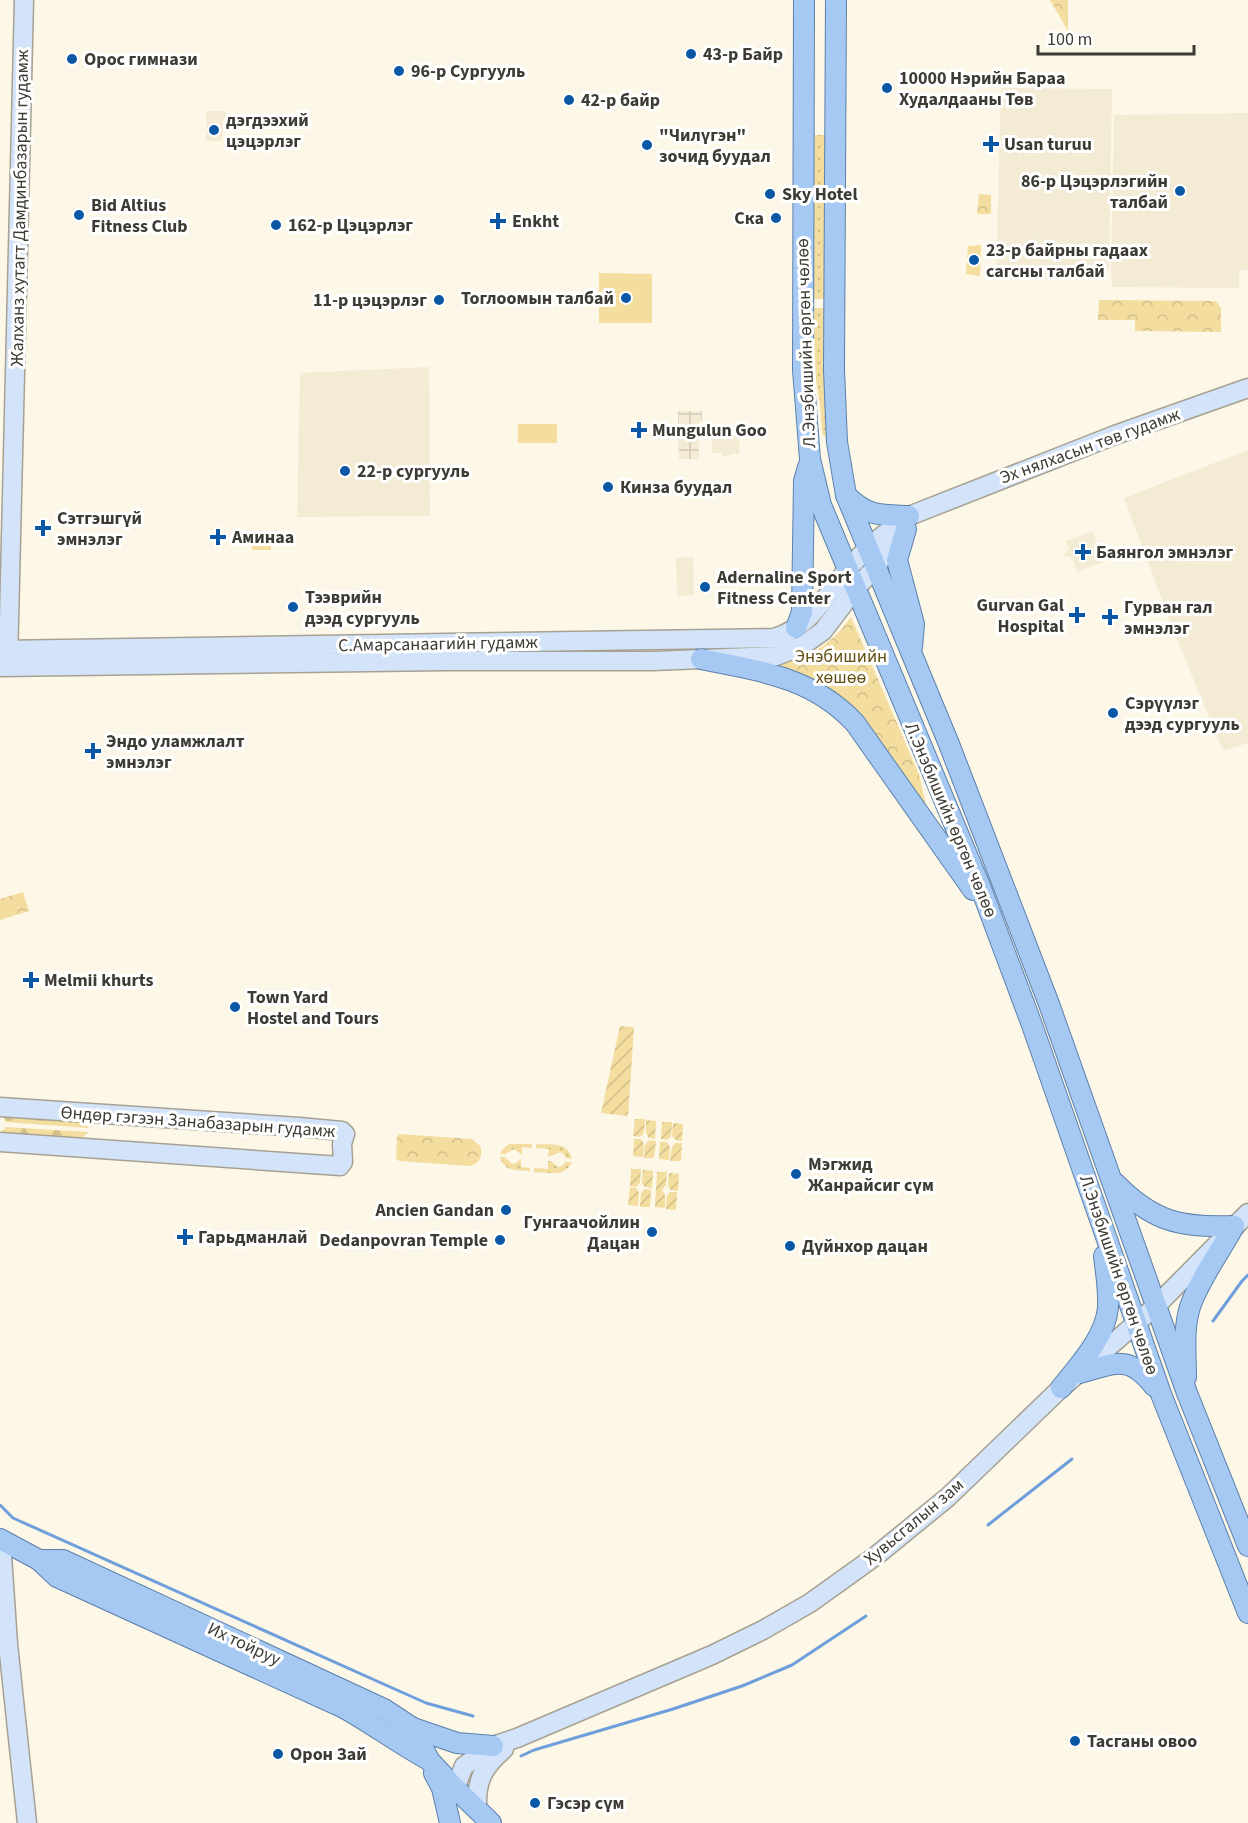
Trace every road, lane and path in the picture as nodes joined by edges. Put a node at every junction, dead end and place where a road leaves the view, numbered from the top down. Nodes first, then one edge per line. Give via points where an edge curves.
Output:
1 (24, 0) edge
2 (804, 0) edge
3 (836, 0) edge
4 (804, 70) junction
5 (835, 70) junction
6 (1248, 388) edge
7 (837, 442) junction
8 (809, 453) junction
9 (846, 495) junction
10 (908, 523) junction
11 (868, 548) junction
12 (876, 567) junction
13 (847, 570) junction
14 (855, 589) junction
15 (796, 628) junction
16 (911, 652) junction
17 (194, 656) junction
18 (4, 659) edge
19 (701, 659) junction
20 (999, 874) junction
21 (980, 886) junction
22 (991, 915) junction
23 (1078, 1083) junction
24 (1055, 1091) junction
25 (0, 1107) edge
26 (0, 1142) edge
27 (1113, 1181) junction
28 (1099, 1218) junction
29 (1241, 1219) edge
30 (1156, 1306) junction
31 (1135, 1324) junction
32 (1080, 1372) junction
33 (1061, 1388) junction
34 (1186, 1393) junction
35 (1161, 1394) junction
36 (1, 1540) edge
37 (1248, 1546) edge
38 (39, 1560) junction
39 (1248, 1612) edge
40 (413, 1728) junction
41 (517, 1738) junction
42 (493, 1746) junction
43 (429, 1760) junction
44 (455, 1788) junction
45 (482, 1819) edge
46 (27, 1823) edge
47 (450, 1823) edge
48 (456, 1823) edge

1 - 18 main road, Жалханз хутагт Дамдинбазарын гудамж
2 - 4 main road, Л.Энэбишийн өргөн чөлөө
3 - 5 main road, Л.Энэбишийн өргөн чөлөө
4 - 5 main road
4 - 8 main road, Л.Энэбишийн өргөн чөлөө via 803,358
5 - 7 main road, Л.Энэбишийн өргөн чөлөө
6 - 10 main road, Эх нялхасын төв гудамж via 932,506
7 - 8 main road via 825,450
7 - 9 main road, Л.Энэбишийн өргөн чөлөө
8 - 13 main road, Л.Энэбишийн өргөн чөлөө via 820,505
8 - 15 main road via 804,482 802,612
9 - 10 main road via 866,512
9 - 11 main road, Л.Энэбишийн өргөн чөлөө
10 - 11 main road, С.Амарсанаагийн гудамж via 887,531
10 - 12 main road, С.Амарсанаагийн гудамж
10 - 16 main road via 897,560 914,624
11 - 12 main road, Л.Энэбишийн өргөн чөлөө
11 - 13 main road, С.Амарсанаагийн гудамж
12 - 14 main road, С.Амарсанаагийн гудамж
12 - 16 main road, Л.Энэбишийн өргөн чөлөө
13 - 14 main road, Л.Энэбишийн өргөн чөлөө
13 - 15 main road, С.Амарсанаагийн гудамж
14 - 19 main road, С.Амарсанаагийн гудамж via 823,631 788,653
14 - 21 main road, Л.Энэбишийн өргөн чөлөө
15 - 17 main road, С.Амарсанаагийн гудамж via 774,638
16 - 20 main road, Л.Энэбишийн өргөн чөлөө
17 - 18 main road, С.Амарсанаагийн гудамж
17 - 19 main road, С.Амарсанаагийн гудамж via 446,661
19 - 22 main road via 798,682 834,703 854,721 880,756
20 - 21 main road via 988,873
20 - 23 main road, Л.Энэбишийн өргөн чөлөө
21 - 22 main road, Л.Энэбишийн өргөн чөлөө
22 - 24 main road, Л.Энэбишийн өргөн чөлөө
23 - 24 main road via 1066,1093
23 - 27 main road, Л.Энэбишийн өргөн чөлөө
24 - 28 main road, Л.Энэбишийн өргөн чөлөө
25 - 26 main road, Өндөр гэгээн Занабазарын гудамж via 279,1125 345,1134 340,1166
27 - 29 main road via 1150,1213 1173,1222 1211,1227
27 - 30 main road, Л.Энэбишийн өргөн чөлөө
28 - 31 main road, Л.Энэбишийн өргөн чөлөө
28 - 33 main road via 1108,1308 1103,1327 1089,1351
29 - 30 main road, Хувьсгалын зам
29 - 34 main road via 1190,1308
30 - 31 main road, Хувьсгалын зам
30 - 34 main road, Л.Энэбишийн өргөн чөлөө
31 - 32 main road, Хувьсгалын зам
31 - 35 main road, Л.Энэбишийн өргөн чөлөө
32 - 33 main road, Хувьсгалын зам
32 - 35 main road via 1131,1364
33 - 41 main road, Хувьсгалын зам via 948,1497 810,1603 712,1655
34 - 37 main road, Л.Энэбишийн өргөн чөлөө
35 - 39 main road, Л.Энэбишийн өргөн чөлөө
36 - 38 main road, Их тойруу
36 - 46 main road
38 - 40 main road, Их тойруу via 63,1560 384,1709
38 - 43 main road, Их тойруу via 57,1577 344,1708
40 - 42 main road via 457,1743
40 - 43 main road, Их тойруу
41 - 42 main road
41 - 45 main road via 483,1772 476,1791
42 - 44 main road via 464,1766
43 - 44 main road, Их тойруу
43 - 47 main road via 442,1788
44 - 45 main road, Их тойруу
44 - 48 main road

